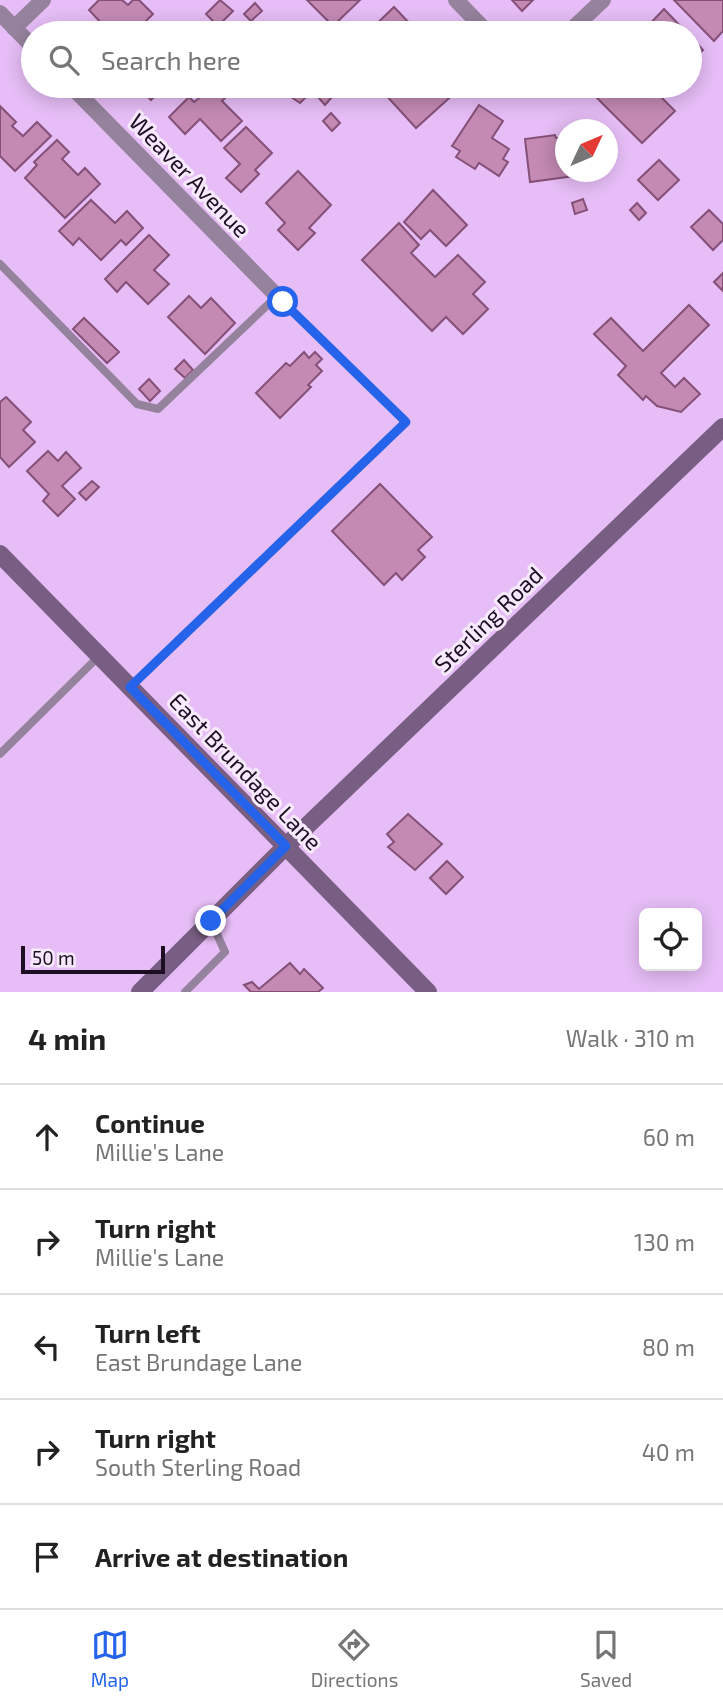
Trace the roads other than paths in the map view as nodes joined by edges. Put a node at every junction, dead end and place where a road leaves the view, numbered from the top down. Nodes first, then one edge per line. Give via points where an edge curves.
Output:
1 (43, 0) edge
2 (456, 0) edge
3 (603, 0) edge
4 (0, 13) edge
5 (21, 21) edge
6 (21, 21) edge
7 (476, 21) edge
8 (581, 21) edge
9 (14, 28) junction
10 (21, 35) edge
11 (83, 98) edge
12 (0, 264) edge
13 (277, 296) junction
14 (723, 427) edge
15 (0, 554) edge
16 (99, 656) junction
17 (130, 687) junction
18 (0, 754) edge
19 (286, 846) junction
20 (211, 921) junction
21 (140, 992) edge
22 (186, 992) edge
23 (428, 992) edge

1 - 6 street
2 - 7 street
3 - 8 street
4 - 9 street
5 - 9 street
9 - 10 street
11 - 13 street, Weaver Avenue
12 - 13 lane via 137,404 158,409
13 - 17 lane via 406,422
14 - 19 street, Sterling Road
15 - 16 street, East Brundage Lane
16 - 17 street, East Brundage Lane
16 - 18 lane
17 - 19 street, East Brundage Lane
19 - 20 street, Sterling Road
19 - 23 street, East Brundage Lane
20 - 21 street, Sterling Road
20 - 22 lane via 225,952

